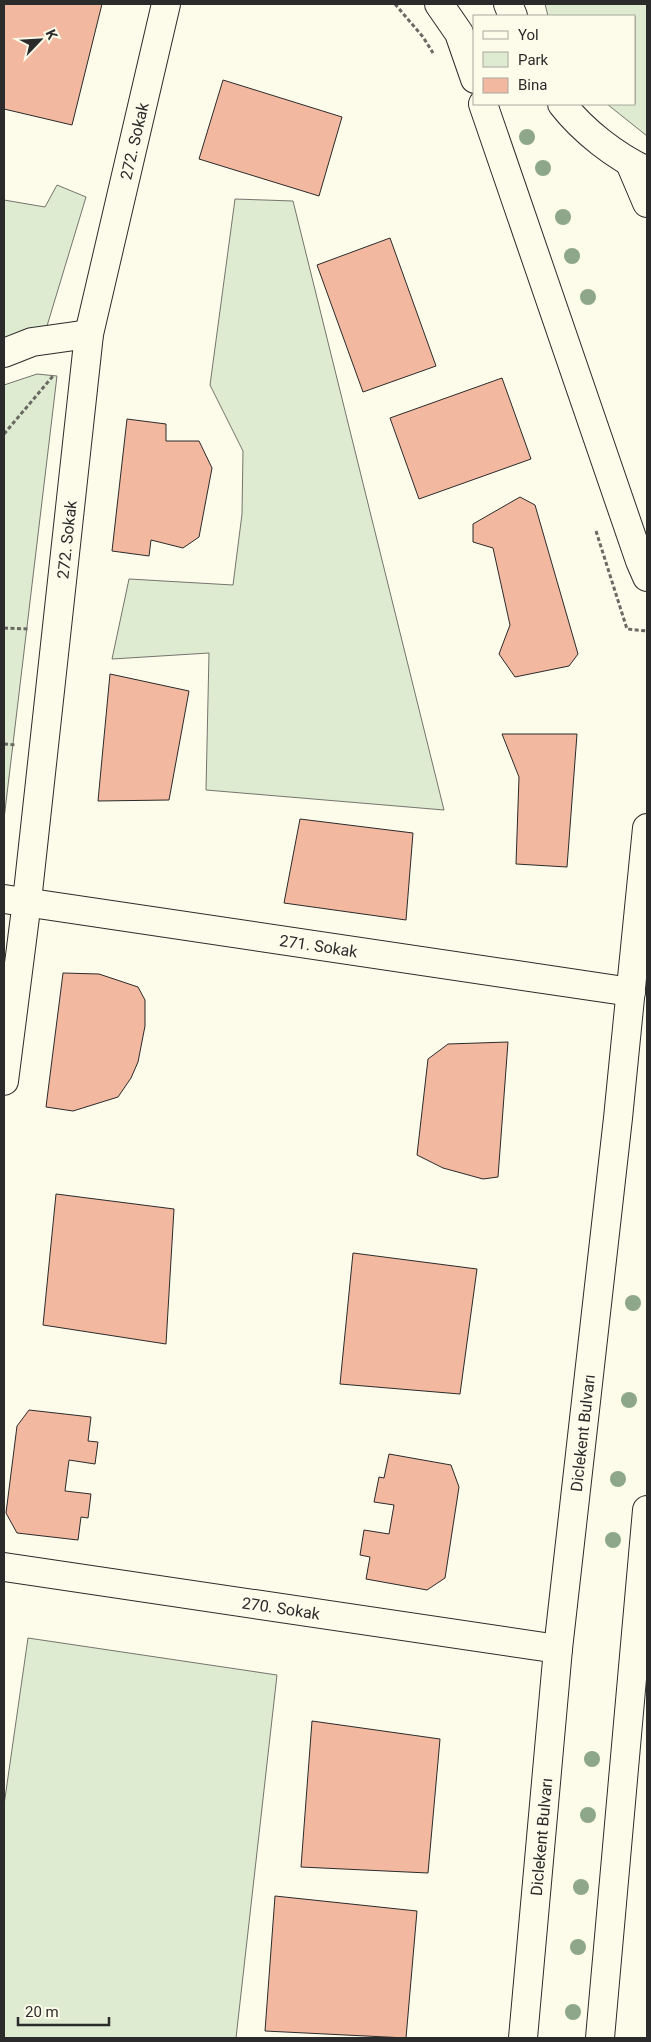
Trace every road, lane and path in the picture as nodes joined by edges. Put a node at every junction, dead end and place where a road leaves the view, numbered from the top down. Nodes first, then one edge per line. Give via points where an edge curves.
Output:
1 (166, 4) edge
2 (439, 4) edge
3 (473, 73) edge
4 (483, 105) edge
5 (563, 105) edge
6 (639, 167) edge
7 (647, 203) edge
8 (88, 334) junction
9 (4, 353) edge
10 (58, 370) dead end
11 (4, 434) edge
12 (647, 577) edge
13 (647, 828) edge
14 (15, 900) edge
15 (631, 992) junction
16 (4, 1081) edge
17 (647, 1510) edge
18 (4, 1567) edge
19 (558, 1649) junction
20 (640, 1679) edge
21 (523, 2038) edge
22 (600, 2038) edge

1 - 8 main road, 272. Sokak
2 - 3 main road via 459,33
4 - 12 main road
5 - 6 main road via 576,121
6 - 7 main road
8 - 9 main road via 32,342
8 - 14 main road, 272. Sokak
10 - 11 path
13 - 15 main road, Diclekent Bulvarı
14 - 15 main road, 271. Sokak
14 - 16 main road, 272. Sokak
15 - 19 main road, Diclekent Bulvarı
17 - 20 main road
18 - 19 main road, 270. Sokak
19 - 21 main road, Diclekent Bulvarı
20 - 22 main road

